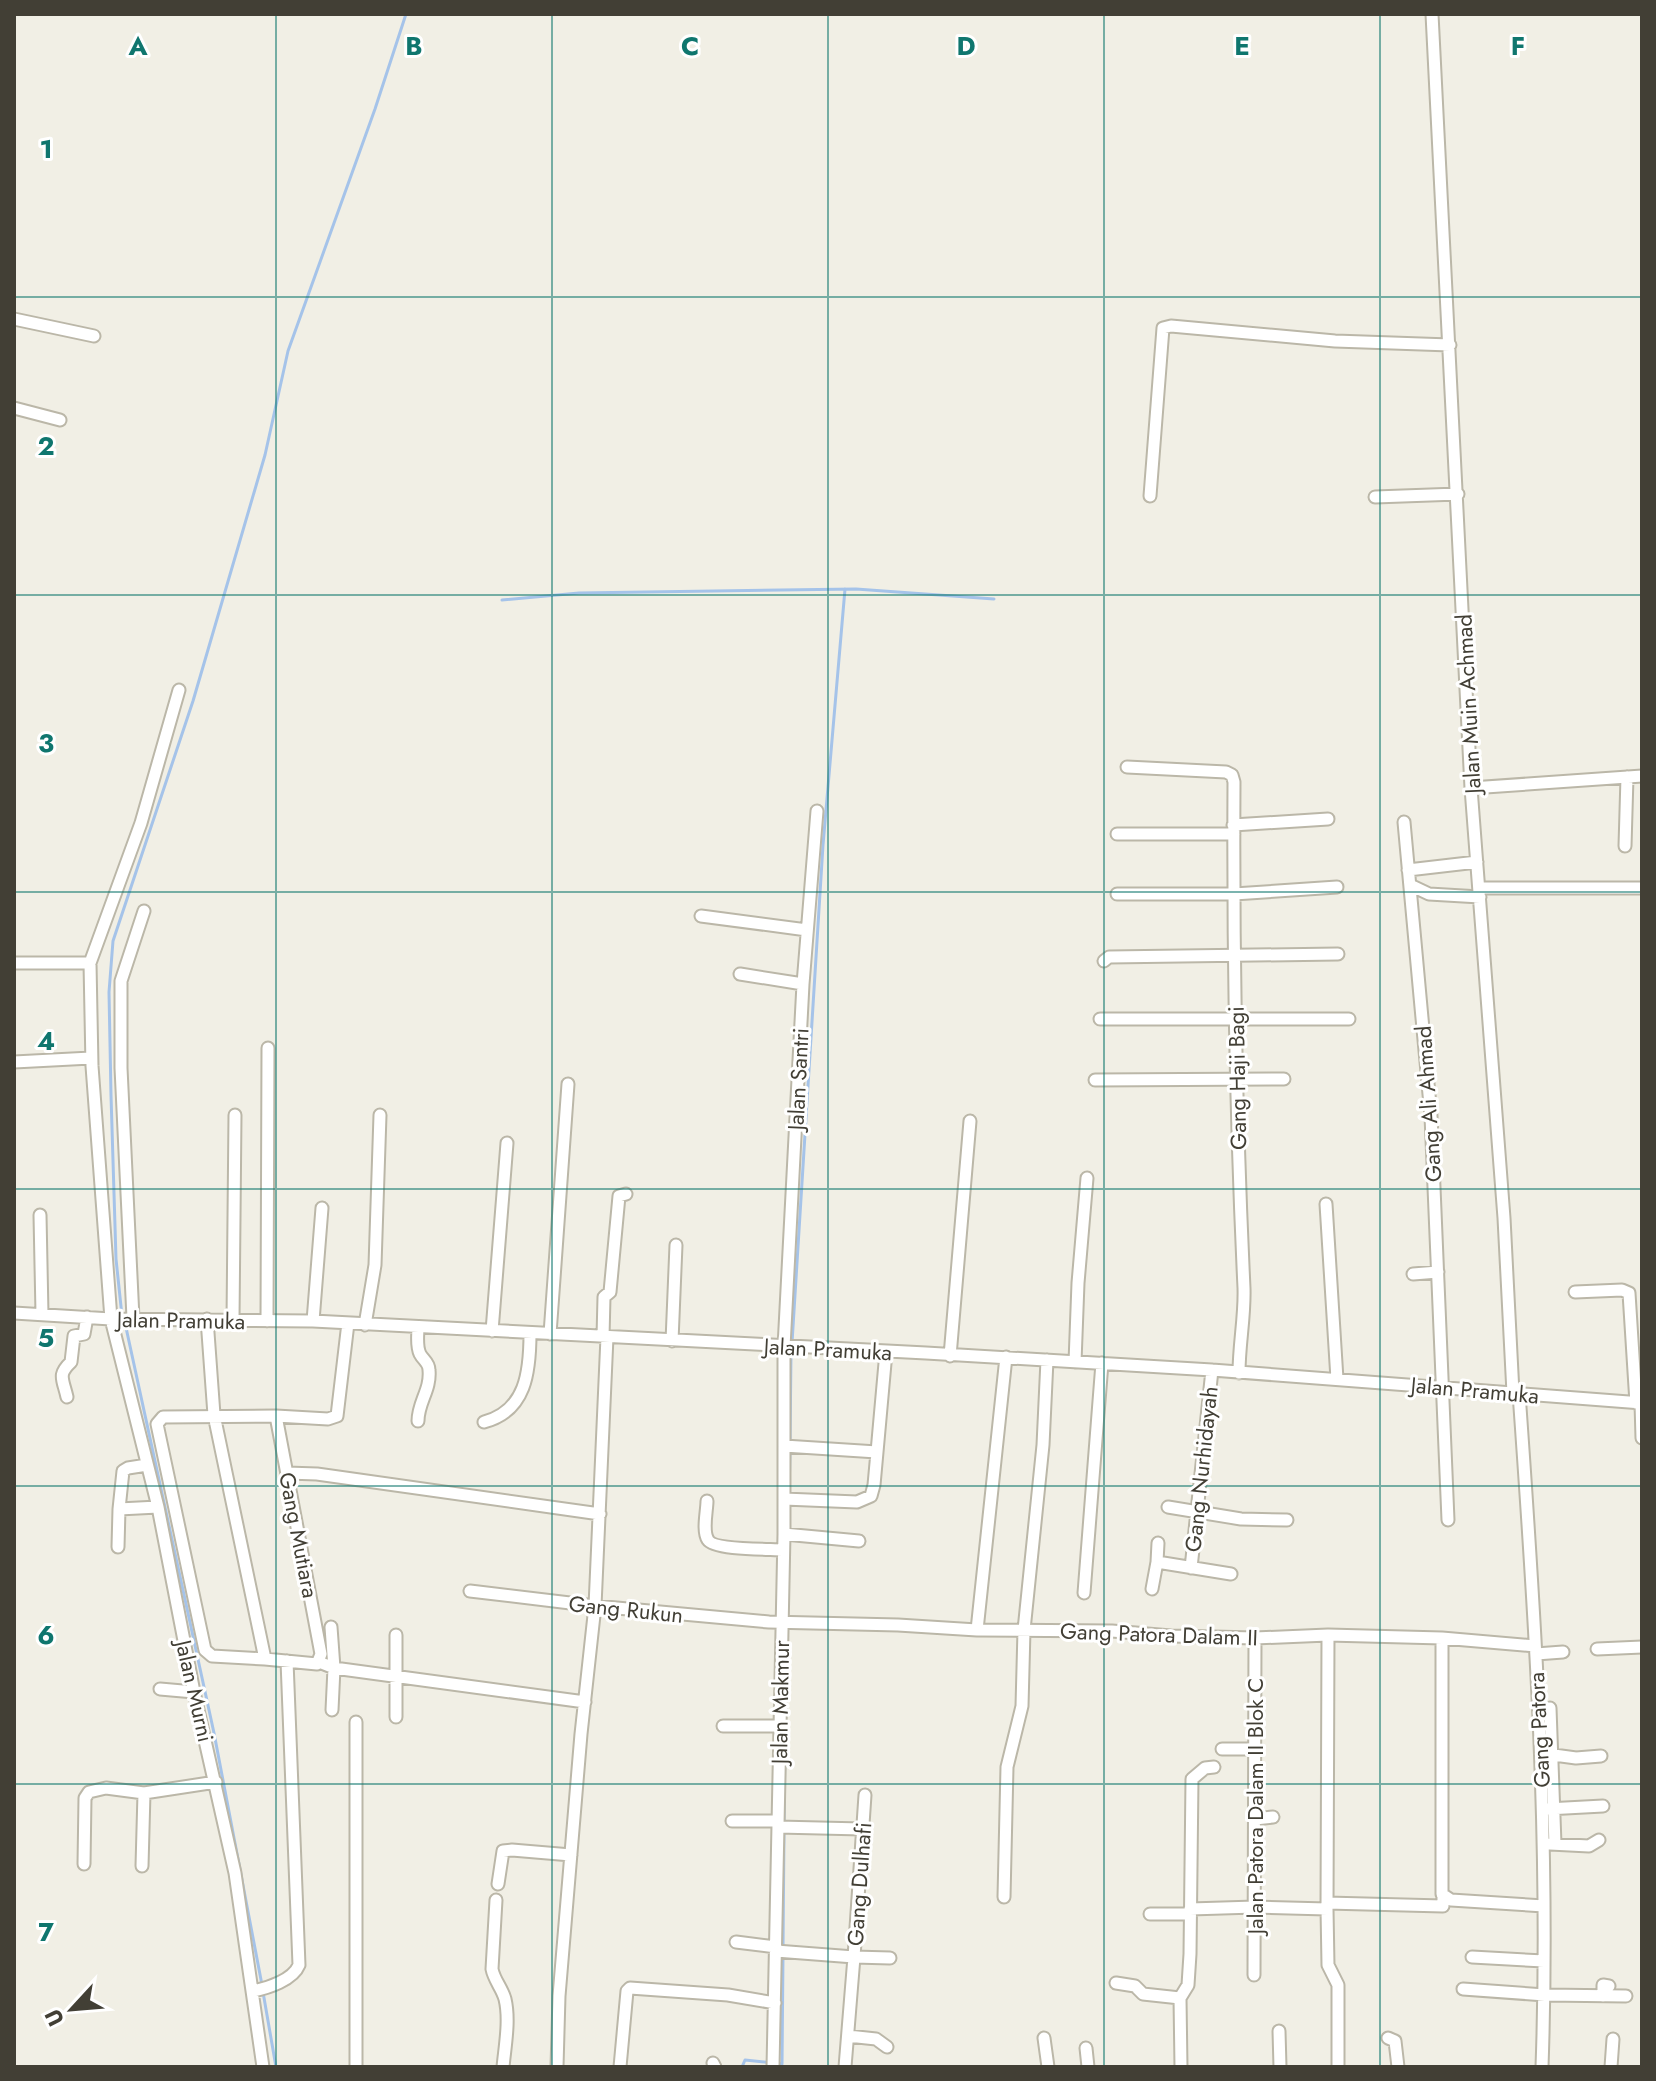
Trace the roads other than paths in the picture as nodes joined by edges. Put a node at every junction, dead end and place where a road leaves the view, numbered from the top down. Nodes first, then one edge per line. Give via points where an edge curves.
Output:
1 (1432, 14) edge
2 (14, 319) edge
3 (94, 336) dead end
4 (1450, 345) junction
5 (14, 408) edge
6 (60, 420) dead end
7 (1458, 494) junction
8 (1150, 496) dead end
9 (1375, 497) dead end
10 (179, 690) dead end
11 (1127, 767) dead end
12 (1642, 776) edge
13 (1627, 777) junction
14 (1471, 788) junction
15 (817, 811) dead end
16 (1328, 819) dead end
17 (1404, 822) dead end
18 (1234, 829) junction
19 (1117, 834) dead end
20 (1625, 846) dead end
21 (1477, 862) junction
22 (1408, 870) junction
23 (1410, 885) junction
24 (1337, 887) dead end
25 (1642, 888) edge
26 (1480, 892) junction
27 (1117, 894) dead end
28 (1234, 894) junction
29 (144, 911) dead end
30 (701, 916) dead end
31 (807, 930) junction
32 (1338, 954) dead end
33 (1235, 957) junction
34 (1104, 961) dead end
35 (14, 963) edge
36 (90, 963) junction
37 (740, 974) dead end
38 (803, 984) junction
39 (1100, 1019) dead end
40 (1349, 1019) dead end
41 (1236, 1021) junction
42 (268, 1048) dead end
43 (91, 1058) junction
44 (14, 1062) edge
45 (1284, 1079) dead end
46 (1095, 1080) dead end
47 (1237, 1080) junction
48 (568, 1084) dead end
49 (235, 1115) dead end
50 (380, 1115) dead end
51 (970, 1121) dead end
52 (507, 1143) dead end
53 (1087, 1178) dead end
54 (626, 1194) dead end
55 (1326, 1204) dead end
56 (322, 1208) dead end
57 (40, 1215) dead end
58 (676, 1245) dead end
59 (1438, 1272) junction
60 (1413, 1274) dead end
61 (1575, 1292) dead end
62 (14, 1313) edge
63 (42, 1314) junction
64 (87, 1317) junction
65 (133, 1318) junction
66 (111, 1319) junction
67 (207, 1319) junction
68 (233, 1320) junction
69 (267, 1321) junction
70 (313, 1321) junction
71 (348, 1323) junction
72 (365, 1325) junction
73 (418, 1327) junction
74 (492, 1331) junction
75 (530, 1333) junction
76 (550, 1334) junction
77 (605, 1337) junction
78 (672, 1341) junction
79 (784, 1347) junction
80 (886, 1352) junction
81 (950, 1356) junction
82 (1006, 1357) junction
83 (1047, 1360) junction
84 (1075, 1362) junction
85 (1102, 1363) junction
86 (1212, 1370) junction
87 (1239, 1373) junction
88 (1337, 1379) junction
89 (1444, 1387) junction
90 (1516, 1393) junction
91 (67, 1397) dead end
92 (1640, 1403) edge
93 (214, 1415) junction
94 (276, 1416) junction
95 (418, 1421) dead end
96 (484, 1422) dead end
97 (1642, 1438) edge
98 (788, 1446) junction
99 (877, 1452) junction
100 (147, 1465) junction
101 (287, 1473) junction
102 (788, 1499) junction
103 (707, 1501) dead end
104 (158, 1507) junction
105 (1168, 1507) dead end
106 (119, 1509) junction
107 (1197, 1512) junction
108 (600, 1514) junction
109 (1287, 1520) dead end
110 (1448, 1520) dead end
111 (787, 1535) junction
112 (859, 1541) dead end
113 (1158, 1543) dead end
114 (118, 1547) dead end
115 (783, 1550) junction
116 (1157, 1562) junction
117 (1191, 1568) junction
118 (1231, 1574) dead end
119 (1152, 1589) dead end
120 (470, 1591) dead end
121 (1084, 1593) dead end
122 (595, 1606) junction
123 (786, 1622) junction
124 (331, 1627) dead end
125 (977, 1630) junction
126 (1024, 1630) junction
127 (396, 1635) dead end
128 (1328, 1635) junction
129 (1255, 1638) junction
130 (1442, 1638) junction
131 (1642, 1647) edge
132 (1597, 1649) dead end
133 (1536, 1650) junction
134 (196, 1652) junction
135 (1563, 1652) dead end
136 (265, 1659) junction
137 (287, 1661) junction
138 (319, 1662) junction
139 (334, 1668) junction
140 (397, 1676) junction
141 (160, 1689) dead end
142 (194, 1692) junction
143 (585, 1702) junction
144 (1550, 1708) dead end
145 (332, 1710) dead end
146 (396, 1717) dead end
147 (356, 1722) dead end
148 (723, 1726) dead end
149 (779, 1726) junction
150 (1545, 1738) junction
151 (1222, 1749) dead end
152 (1255, 1749) junction
153 (1601, 1756) dead end
154 (1554, 1758) junction
155 (1540, 1762) junction
156 (1214, 1767) dead end
157 (216, 1782) junction
158 (144, 1793) junction
159 (865, 1795) dead end
160 (1603, 1806) dead end
161 (1548, 1809) junction
162 (1273, 1817) dead end
163 (1255, 1819) junction
164 (732, 1821) dead end
165 (782, 1826) junction
166 (862, 1829) junction
167 (1599, 1840) dead end
168 (1549, 1844) junction
169 (571, 1855) junction
170 (84, 1864) dead end
171 (142, 1866) dead end
172 (498, 1884) dead end
173 (1004, 1897) dead end
174 (1443, 1897) junction
175 (496, 1900) dead end
176 (1327, 1906) junction
177 (1544, 1906) junction
178 (1255, 1907) junction
179 (1190, 1912) junction
180 (1150, 1914) dead end
181 (736, 1942) dead end
182 (781, 1950) junction
183 (854, 1957) junction
184 (1472, 1957) dead end
185 (890, 1958) dead end
186 (1544, 1961) junction
187 (1254, 1975) dead end
188 (1116, 1983) dead end
189 (1548, 1988) junction
190 (1463, 1989) dead end
191 (260, 1990) junction
192 (1183, 1994) junction
193 (1626, 1996) dead end
194 (775, 2003) junction
195 (1279, 2031) dead end
196 (848, 2036) junction
197 (1044, 2038) dead end
198 (1388, 2038) dead end
199 (1613, 2039) dead end
200 (887, 2047) dead end
201 (1086, 2048) dead end
202 (773, 2064) edge
203 (263, 2067) edge
204 (356, 2067) edge
205 (503, 2067) edge
206 (557, 2067) edge
207 (620, 2067) edge
208 (845, 2067) edge
209 (1048, 2067) edge
210 (1088, 2067) edge
211 (1181, 2067) edge
212 (1280, 2067) edge
213 (1338, 2067) edge
214 (1398, 2067) edge
215 (1542, 2067) edge
216 (1611, 2067) edge

1 - 4 street, Jalan Muin Achmad
2 - 3 street
4 - 7 street, Jalan Muin Achmad
4 - 8 street via 1163,328
5 - 6 street
7 - 9 street
7 - 14 street, Jalan Muin Achmad
10 - 36 street via 141,823
11 - 18 street, Gang Haji Bagi via 1232,775
12 - 13 street
13 - 14 street
13 - 20 street
14 - 21 street, Jalan Muin Achmad
15 - 31 street, Jalan Santri
16 - 18 street
17 - 22 street, Gang Ali Ahmad
18 - 19 street
18 - 28 street, Gang Haji Bagi
21 - 22 street
21 - 26 street, Jalan Muin Achmad
22 - 23 street, Gang Ali Ahmad
23 - 26 street via 1429,894
23 - 59 street, Gang Ali Ahmad via 1431,1116
24 - 28 street
25 - 26 street
26 - 90 street, Jalan Muin Achmad
27 - 28 street
28 - 33 street, Gang Haji Bagi
29 - 65 street via 121,981
30 - 31 street
31 - 38 street, Jalan Santri
32 - 33 street
33 - 34 street
33 - 41 street, Gang Haji Bagi
35 - 36 street
36 - 43 street, Jalan Murni
37 - 38 street
38 - 79 street, Jalan Santri
39 - 41 street
40 - 41 street
41 - 47 street, Gang Haji Bagi
42 - 69 street
43 - 44 street
43 - 66 street, Jalan Murni
45 - 47 street
46 - 47 street
47 - 87 street, Gang Haji Bagi via 1244,1288
48 - 76 street
49 - 68 street
50 - 72 street via 375,1265
51 - 81 street
52 - 74 street
53 - 84 street
54 - 77 street via 619,1196 610,1292 604,1297
55 - 88 street
56 - 70 street
57 - 63 street
58 - 78 street
59 - 60 street
59 - 89 street, Gang Ali Ahmad
61 - 92 street via 1629,1293
62 - 63 street, Jalan Pramuka
63 - 64 street, Jalan Pramuka
64 - 66 street, Jalan Pramuka
64 - 91 street via 86,1331 74,1336 71,1362 61,1373
65 - 66 street, Jalan Pramuka
65 - 67 street, Jalan Pramuka
66 - 100 street, Jalan Murni
67 - 68 street, Jalan Pramuka
67 - 93 street
68 - 69 street, Jalan Pramuka
69 - 70 street, Jalan Pramuka
70 - 71 street, Jalan Pramuka
71 - 72 street, Jalan Pramuka
71 - 94 street via 337,1416
72 - 73 street, Jalan Pramuka
73 - 74 street, Jalan Pramuka
73 - 95 street via 418,1348 429,1372
74 - 75 street, Jalan Pramuka
75 - 76 street, Jalan Pramuka
75 - 96 street via 523,1389 509,1411
76 - 77 street, Jalan Pramuka
77 - 78 street, Jalan Pramuka
77 - 108 street
78 - 79 street, Jalan Pramuka
79 - 80 street, Jalan Pramuka
79 - 98 street, Jalan Makmur
80 - 81 street, Jalan Pramuka
80 - 99 street
81 - 82 street, Jalan Pramuka
82 - 83 street, Jalan Pramuka
82 - 125 street
83 - 84 street, Jalan Pramuka
83 - 126 street
84 - 85 street, Jalan Pramuka
85 - 86 street, Jalan Pramuka
85 - 121 street
86 - 87 street, Jalan Pramuka
86 - 107 street, Gang Nurhidayah
87 - 88 street, Jalan Pramuka
88 - 89 street, Jalan Pramuka
89 - 90 street, Jalan Pramuka
89 - 110 street, Gang Ali Ahmad
90 - 92 street, Jalan Pramuka
90 - 133 street, Gang Patora
92 - 97 street
93 - 94 street
93 - 134 street via 163,1417 157,1424
93 - 136 street
94 - 101 street, Gang Mutiara
98 - 99 street
98 - 102 street, Jalan Makmur
99 - 102 street via 874,1485 865,1500
100 - 104 street, Jalan Murni
100 - 106 street via 123,1471
101 - 108 street
101 - 138 street, Gang Mutiara
102 - 111 street, Jalan Makmur
103 - 115 street via 709,1542
104 - 106 street
104 - 134 street, Jalan Murni
105 - 107 street
106 - 114 street
107 - 109 street
107 - 117 street, Gang Nurhidayah
108 - 122 street
111 - 112 street
111 - 115 street, Jalan Makmur
113 - 116 street
115 - 123 street, Jalan Makmur
116 - 117 street
116 - 119 street
117 - 118 street
120 - 122 street, Gang Rukun
122 - 123 street, Gang Rukun
122 - 143 street
123 - 125 street, Gang Patora Dalam II
123 - 149 street, Jalan Makmur
124 - 139 street
125 - 126 street, Gang Patora Dalam II
126 - 129 street, Gang Patora Dalam II
126 - 173 street via 1022,1706 1007,1767
127 - 140 street
128 - 129 street, Gang Patora Dalam II
128 - 130 street, Gang Patora Dalam II
128 - 176 street
129 - 152 street, Jalan Patora Dalam II Blok C
130 - 133 street, Gang Patora Dalam II
130 - 174 street
131 - 132 street
133 - 135 street, Gang Patora Dalam II
133 - 150 street, Gang Patora
134 - 136 street
134 - 142 street, Jalan Murni
136 - 137 street
137 - 138 street
137 - 191 street via 299,1965 294,1974
138 - 139 street
139 - 140 street
139 - 145 street
140 - 143 street
140 - 146 street
141 - 142 street
142 - 157 street, Jalan Murni
143 - 169 street
144 - 150 street
147 - 204 street
148 - 149 street
149 - 165 street, Jalan Makmur
150 - 154 street
150 - 155 street, Gang Patora
151 - 152 street
152 - 163 street, Jalan Patora Dalam II Blok C
153 - 154 street
154 - 155 street
154 - 161 street
155 - 161 street, Gang Patora
156 - 179 street via 1192,1779
157 - 158 street
157 - 191 street, Jalan Murni
158 - 170 street via 106,1788 89,1792
158 - 171 street
159 - 166 street, Gang Dulhafi
160 - 161 street
161 - 168 street, Gang Patora
162 - 163 street
163 - 178 street, Jalan Patora Dalam II Blok C
164 - 165 street
165 - 166 street
165 - 182 street, Jalan Makmur
166 - 183 street, Gang Dulhafi
167 - 168 street via 1589,1846
168 - 177 street, Gang Patora
169 - 172 street via 503,1851
169 - 206 street
174 - 176 street via 1443,1906
174 - 177 street
175 - 205 street via 492,1974 506,2005
176 - 178 street
176 - 213 street
177 - 186 street, Gang Patora
178 - 179 street
178 - 187 street, Jalan Patora Dalam II Blok C
179 - 180 street
179 - 192 street
181 - 182 street, Gang Dulhafi
182 - 183 street, Gang Dulhafi
182 - 194 street, Jalan Makmur
183 - 185 street
183 - 196 street
184 - 186 street
186 - 189 street, Gang Patora
188 - 192 street
189 - 190 street
189 - 193 street
189 - 215 street, Gang Patora
191 - 203 street, Jalan Murni
192 - 211 street
194 - 202 street, Jalan Makmur
194 - 207 street via 634,1987 627,1991
195 - 212 street
196 - 200 street via 876,2039
196 - 208 street
197 - 209 street via 1040,2051
198 - 214 street via 1397,2045
199 - 216 street
201 - 210 street

